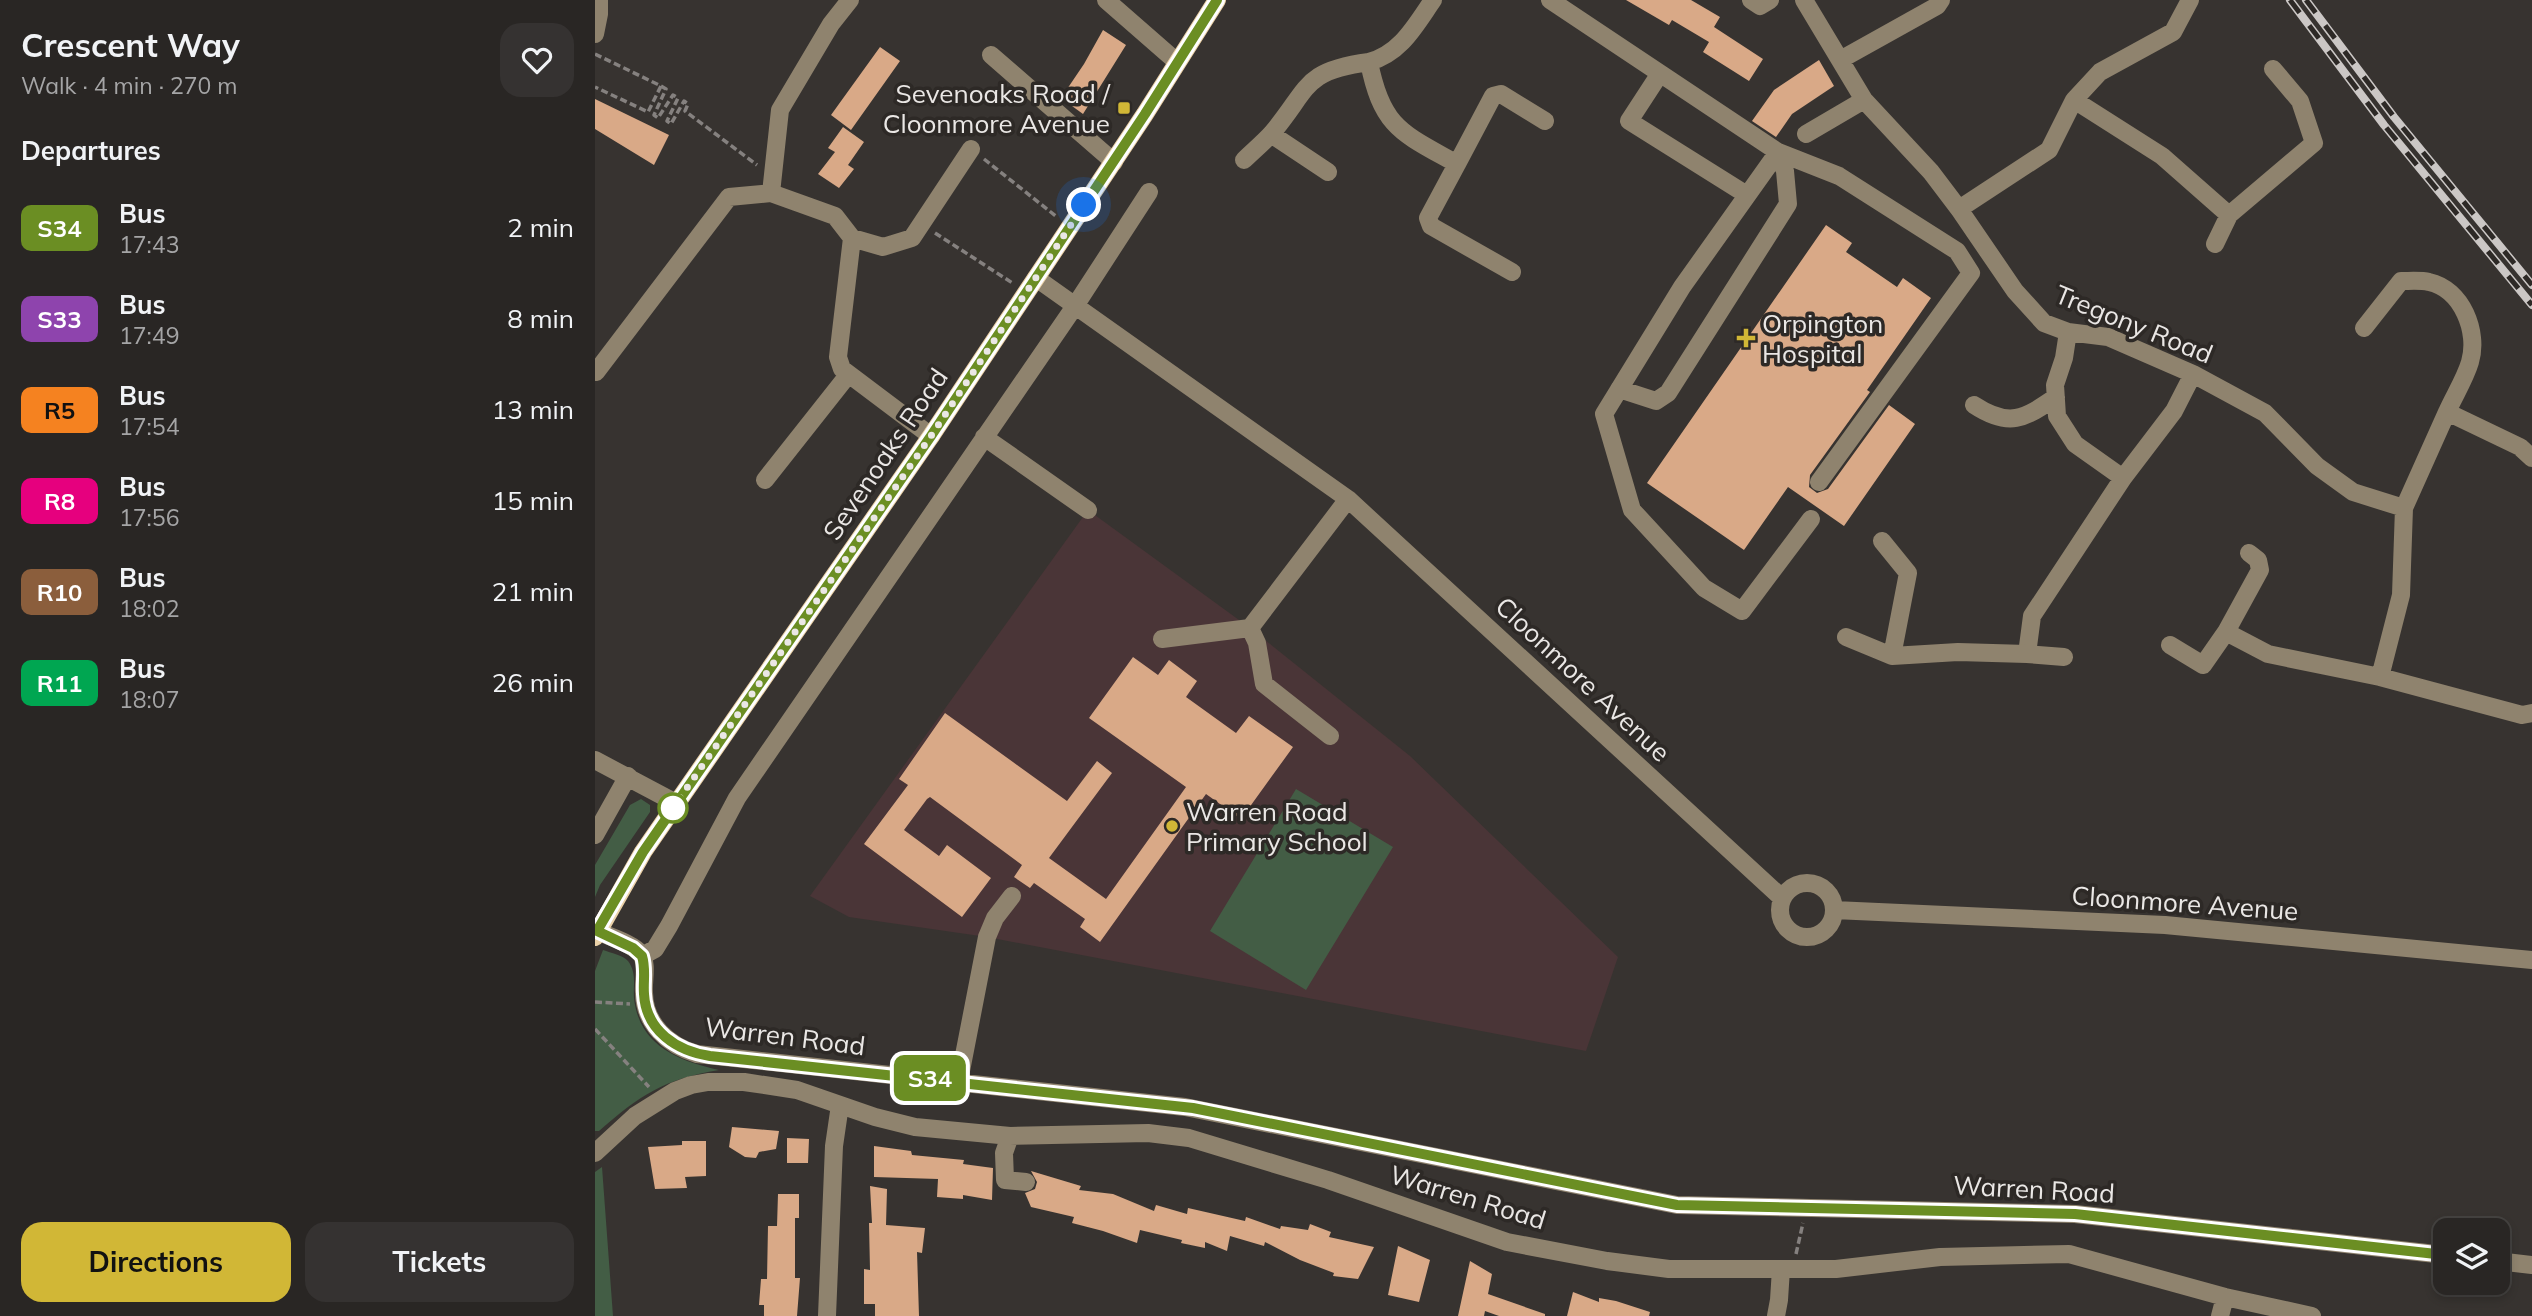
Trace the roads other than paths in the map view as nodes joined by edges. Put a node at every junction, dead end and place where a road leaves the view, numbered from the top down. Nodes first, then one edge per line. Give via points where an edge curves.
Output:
1 (599, 0) edge
2 (850, 0) edge
3 (1106, 0) edge
4 (1216, 0) edge
5 (1433, 0) edge
6 (1550, 0) edge
7 (1752, 0) edge
8 (1770, 0) edge
9 (1804, 0) edge
10 (1941, 0) edge
11 (2190, 0) edge
12 (595, 34) edge
13 (991, 55) dead end
14 (1840, 60) junction
15 (1177, 62) junction
16 (1369, 62) junction
17 (2273, 69) dead end
18 (1659, 75) junction
19 (1864, 100) junction
20 (2074, 100) junction
21 (1545, 121) dead end
22 (1271, 134) junction
23 (1806, 134) dead end
24 (971, 149) road end
25 (1778, 152) junction
26 (1244, 160) dead end
27 (1114, 162) junction
28 (1457, 164) junction
29 (1328, 172) dead end
30 (772, 185) junction
31 (1149, 192) dead end
32 (1747, 195) junction
33 (1959, 208) junction
34 (2229, 215) junction
35 (852, 238) junction
36 (2214, 244) dead end
37 (1512, 272) dead end
38 (1031, 285) junction
39 (1075, 306) junction
40 (2364, 328) dead end
41 (2068, 332) junction
42 (596, 372) edge
43 (2193, 374) junction
44 (848, 375) junction
45 (1619, 389) junction
46 (2056, 397) junction
47 (1974, 405) dead end
48 (2447, 412) junction
49 (931, 436) junction
50 (984, 437) junction
51 (2532, 458) edge
52 (2123, 478) junction
53 (765, 480) dead end
54 (1819, 482) dead end
55 (1349, 499) junction
56 (2405, 508) junction
57 (1088, 510) dead end
58 (1811, 519) dead end
59 (1882, 541) dead end
60 (2249, 553) dead end
61 (1250, 628) junction
62 (2226, 632) junction
63 (1846, 637) dead end
64 (1162, 639) dead end
65 (2170, 645) dead end
66 (2027, 654) junction
67 (1892, 656) junction
68 (2064, 657) dead end
69 (2380, 677) junction
70 (2532, 713) edge
71 (1330, 736) dead end
72 (595, 760) edge
73 (628, 776) junction
74 (676, 803) junction
75 (595, 835) edge
76 (1012, 896) dead end
77 (1783, 898) junction
78 (1834, 910) junction
79 (596, 934) edge
80 (642, 956) junction
81 (2532, 960) edge
82 (959, 1081) junction
83 (840, 1105) junction
84 (1010, 1136) junction
85 (595, 1153) edge
86 (1026, 1182) dead end
87 (2433, 1254) edge
88 (2510, 1262) edge
89 (2532, 1265) edge
90 (1787, 1269) junction
91 (2225, 1297) junction
92 (827, 1316) edge
93 (1776, 1316) edge
94 (2220, 1316) edge
95 (2312, 1316) edge

1 - 12 street
2 - 30 street via 780,110
3 - 15 street
4 - 15 main road, Sevenoaks Road
5 - 16 street via 1399,46
6 - 18 street
7 - 8 street via 1760,6
9 - 14 street, Tregony Road
10 - 14 street
11 - 20 street via 2173,32 2100,72
13 - 27 street
14 - 19 street, Tregony Road
15 - 27 main road, Sevenoaks Road
16 - 22 street via 1333,69 1315,78
16 - 28 street via 1377,99 1392,121
17 - 34 street via 2300,101 2314,142
18 - 25 street
18 - 32 street via 1629,121
19 - 23 street
19 - 33 street, Tregony Road
20 - 33 street via 2049,149
20 - 34 street via 2161,156
21 - 28 street via 1501,94 1493,96
22 - 26 street
22 - 29 street
24 - 35 street via 912,238 883,247
25 - 32 street
25 - 45 street via 1788,204 1668,393 1656,401
25 - 54 street via 1839,176 1957,251 1971,273
27 - 38 main road, Sevenoaks Road
28 - 37 street via 1429,218 1431,226
30 - 35 street via 835,216
30 - 42 street via 729,197
31 - 39 street
32 - 45 street via 1682,287
33 - 41 street, Tregony Road via 2015,291 2045,323
34 - 36 street
35 - 44 street via 838,358
38 - 39 street, Cloonmore Avenue
38 - 49 main road, Sevenoaks Road
39 - 50 street
39 - 55 street, Cloonmore Avenue
40 - 48 street via 2401,281 2430,282 2449,291 2463,309 2474,344 2470,364
41 - 43 street, Tregony Road via 2108,337
41 - 46 street
43 - 52 street via 2173,411
43 - 56 street, Tregony Road via 2265,413 2317,466 2353,492
44 - 49 street
44 - 53 street
45 - 58 street via 1604,414 1632,510 1704,587 1742,611
46 - 47 street via 2014,419 2000,419
46 - 52 street via 2057,416 2074,444
48 - 51 street via 2520,447
48 - 56 street
49 - 74 main road, Sevenoaks Road
50 - 57 street
50 - 80 street via 737,798 669,926 655,949
52 - 66 street via 2032,616
55 - 61 street
55 - 77 street, Cloonmore Avenue
56 - 69 street via 2401,595
59 - 67 street via 1908,573
60 - 62 street via 2258,560 2260,570
61 - 64 street
61 - 71 street via 1264,684
62 - 65 street via 2203,665
62 - 69 street via 2268,654
63 - 67 street
66 - 67 street
66 - 68 street
69 - 70 street via 2522,715
72 - 73 street
73 - 74 street
73 - 75 street
74 - 79 main road, Sevenoaks Road
76 - 82 street via 987,937
77 - 78 street via 1795,885 1813,883 1828,893
77 - 78 street via 1780,915 1797,935 1822,932
78 - 81 street, Cloonmore Avenue via 2165,925
79 - 80 street
80 - 82 street, Warren Road via 646,1006 655,1025 669,1041 697,1054
82 - 87 street, Warren Road via 1185,1107 1677,1205 2075,1214
83 - 84 street, Warren Road via 915,1127
83 - 85 street, Warren Road via 780,1086 726,1081 691,1085 660,1098
83 - 92 street
84 - 86 street via 1004,1153 1005,1180
84 - 90 street, Warren Road via 1148,1133 1189,1138 1507,1242 1669,1269
88 - 89 street
90 - 91 street, Warren Road via 1836,1269 1940,1256 2069,1254
90 - 93 street
91 - 94 street
91 - 95 street, Warren Road

